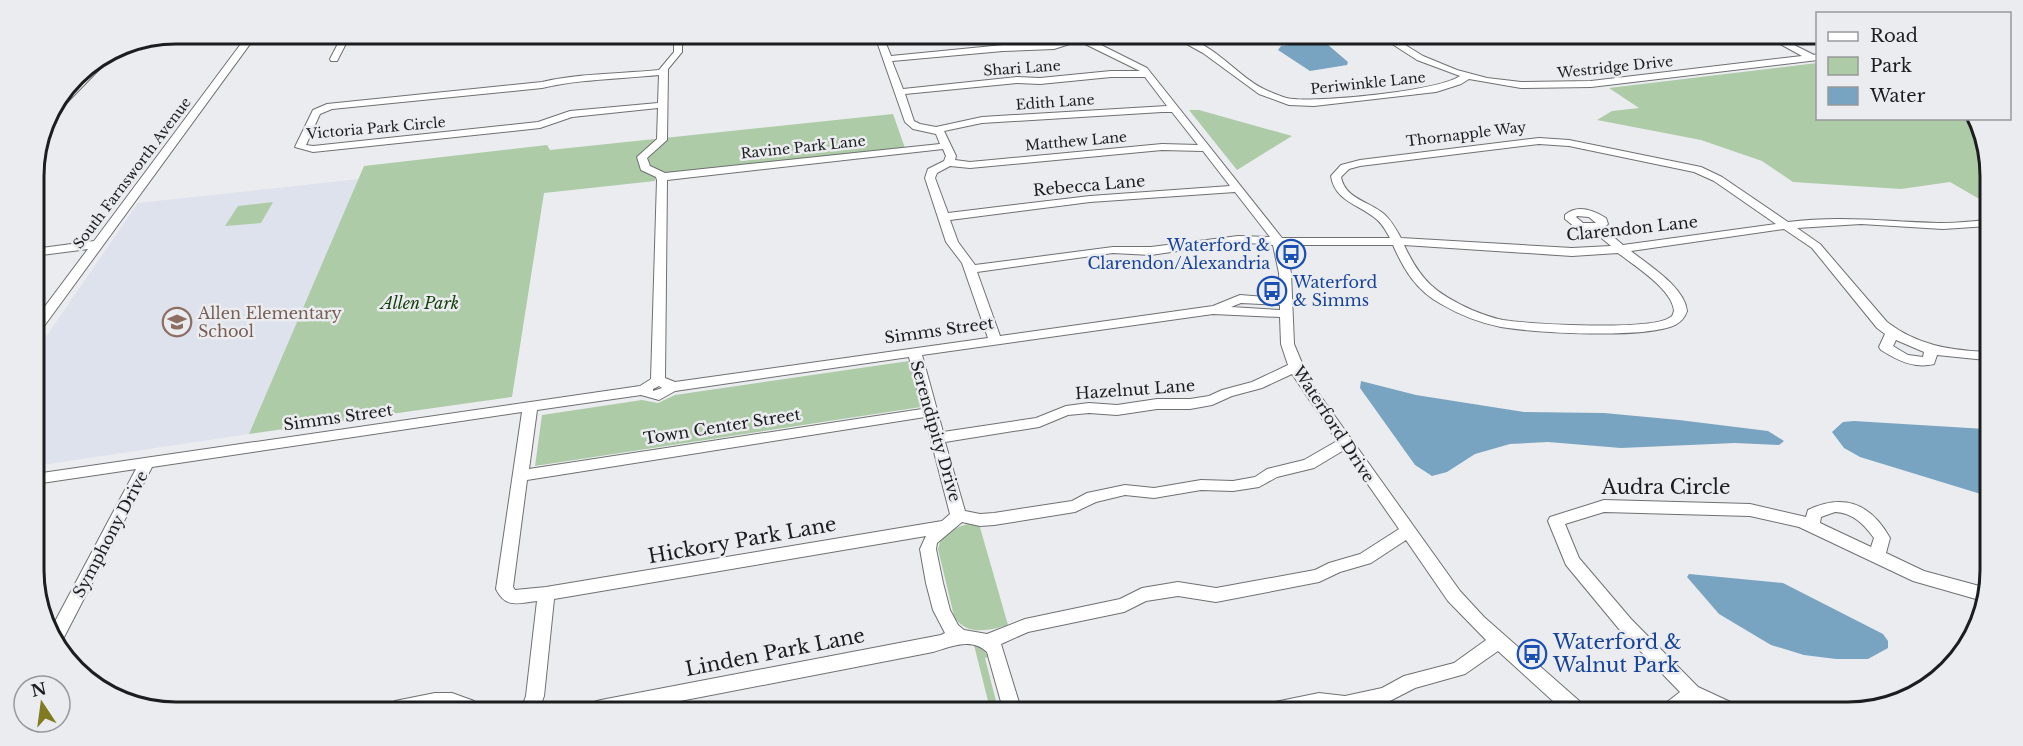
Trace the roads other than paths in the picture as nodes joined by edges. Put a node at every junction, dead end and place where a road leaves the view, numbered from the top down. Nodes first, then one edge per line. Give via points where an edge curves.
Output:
1 (246, 44) edge
2 (342, 44) edge
3 (678, 44) edge
4 (882, 44) edge
5 (1060, 44) edge
6 (1094, 44) edge
7 (1192, 44) edge
8 (1396, 44) edge
9 (1786, 44) edge
10 (1814, 57) edge
11 (334, 59) dead end
12 (887, 59) junction
13 (663, 72) junction
14 (1148, 74) junction
15 (1467, 76) junction
16 (899, 92) junction
17 (663, 105) junction
18 (1176, 109) junction
19 (937, 130) junction
20 (947, 146) junction
21 (1206, 148) junction
22 (949, 163) junction
23 (662, 177) junction
24 (1239, 189) junction
25 (943, 217) junction
26 (1980, 224) edge
27 (1787, 226) junction
28 (1596, 228) dead end
29 (1397, 241) junction
30 (1278, 242) junction
31 (98, 244) junction
32 (1619, 249) junction
33 (44, 251) edge
34 (970, 269) junction
35 (1286, 308) junction
36 (44, 317) edge
37 (995, 340) junction
38 (914, 352) junction
39 (1980, 355) edge
40 (1295, 368) junction
41 (664, 384) junction
42 (530, 408) junction
43 (930, 412) junction
44 (937, 438) junction
45 (1345, 443) junction
46 (147, 462) junction
47 (519, 476) junction
48 (44, 478) edge
49 (952, 521) junction
50 (1812, 525) junction
51 (1408, 531) junction
52 (1877, 555) junction
53 (1977, 592) edge
54 (546, 594) junction
55 (58, 631) edge
56 (957, 635) junction
57 (989, 641) junction
58 (1498, 641) junction
59 (1692, 693) junction
60 (427, 702) edge
61 (455, 702) edge
62 (533, 702) edge
63 (633, 702) edge
64 (1010, 702) edge
65 (1354, 702) edge
66 (1567, 702) edge
67 (1681, 702) edge
68 (1711, 702) edge

1 - 31 street, South Farnsworth Avenue
2 - 11 street
3 - 13 street via 678,52
4 - 12 street
5 - 12 street
6 - 14 street, Waterford Drive
7 - 15 street, Periwinkle Lane via 1262,92 1289,102 1314,103 1436,89
8 - 15 street, Westridge Drive via 1415,56
9 - 10 street
10 - 15 street, Westridge Drive via 1569,87 1521,85
12 - 16 street
13 - 17 street
13 - 17 street, Victoria Park Circle via 330,106 316,112 300,147 313,150 547,124 570,114
14 - 16 street, Shari Lane via 1017,80
14 - 18 street, Waterford Drive
16 - 19 street via 912,125
17 - 23 street via 661,143 648,151 642,161 645,168
18 - 19 street, Edith Lane via 1040,116 956,124
18 - 21 street, Waterford Drive
19 - 20 street
20 - 22 street
20 - 23 street, Ravine Park Lane
21 - 22 street, Matthew Lane via 1162,147 970,165
21 - 24 street, Waterford Drive
22 - 25 street via 930,174
23 - 41 street
24 - 25 street, Rebecca Lane via 1090,199
24 - 30 street, Waterford Drive
25 - 34 street via 954,246
26 - 27 street, Clarendon Lane via 1942,226 1838,220
27 - 29 street, Thornapple Way via 1697,169 1569,143 1522,141 1360,163 1339,171 1338,187 1382,218
27 - 32 street, Clarendon Lane
27 - 39 street via 1826,256 1892,333 1886,347 1900,357 1925,362 1929,361 1931,350
28 - 32 street
29 - 30 street, Clarendon Lane
29 - 32 street, Clarendon Lane via 1544,252
29 - 32 street via 1420,283 1452,305 1485,318 1526,326 1637,328 1672,321 1681,309 1680,300
30 - 34 street, Clarendon Lane via 1238,239
30 - 35 street, Waterford Drive
31 - 33 street
31 - 36 street, South Farnsworth Avenue
34 - 37 street
35 - 37 street, Simms Street via 1214,310
35 - 40 street, Waterford Drive via 1287,340
37 - 38 street, Simms Street
38 - 41 street, Simms Street
38 - 43 street, Serendipity Drive
40 - 44 street, Hazelnut Lane via 1212,400 1066,411 1039,422
40 - 45 street, Waterford Drive
41 - 42 street, Simms Street
42 - 46 street, Simms Street
42 - 47 street
43 - 44 street, Serendipity Drive
43 - 47 street, Town Center Street
44 - 49 street, Serendipity Drive
45 - 49 street, Hickory Park Lane via 1309,464 1272,473 1259,482 1201,485 1154,493 1125,490 1092,497 1075,506 994,519
45 - 51 street, Waterford Drive
46 - 48 street, Simms Street
46 - 55 street, Symphony Drive
47 - 54 street, Hickory Park Lane via 504,589 511,597
49 - 54 street, Hickory Park Lane
49 - 56 street, Serendipity Drive via 934,534 928,549 945,623
50 - 52 street, Audra Circle
50 - 52 street via 1814,514 1828,506 1851,508 1871,521 1882,538
50 - 59 street, Audra Circle via 1750,510 1634,505 1604,506 1556,521 1572,561 1625,624
51 - 57 street via 1365,558 1319,576 1216,595 1178,589 1142,595 1124,605 1025,626
51 - 58 street, Waterford Drive via 1454,596
52 - 53 street, Audra Circle via 1919,576
54 - 62 street
56 - 57 street
56 - 63 street, Linden Park Lane via 933,645
57 - 64 street via 995,649
58 - 65 street via 1459,669 1410,681 1386,695
58 - 66 street, Waterford Drive
59 - 67 street
59 - 68 street, Audra Circle
60 - 61 street

